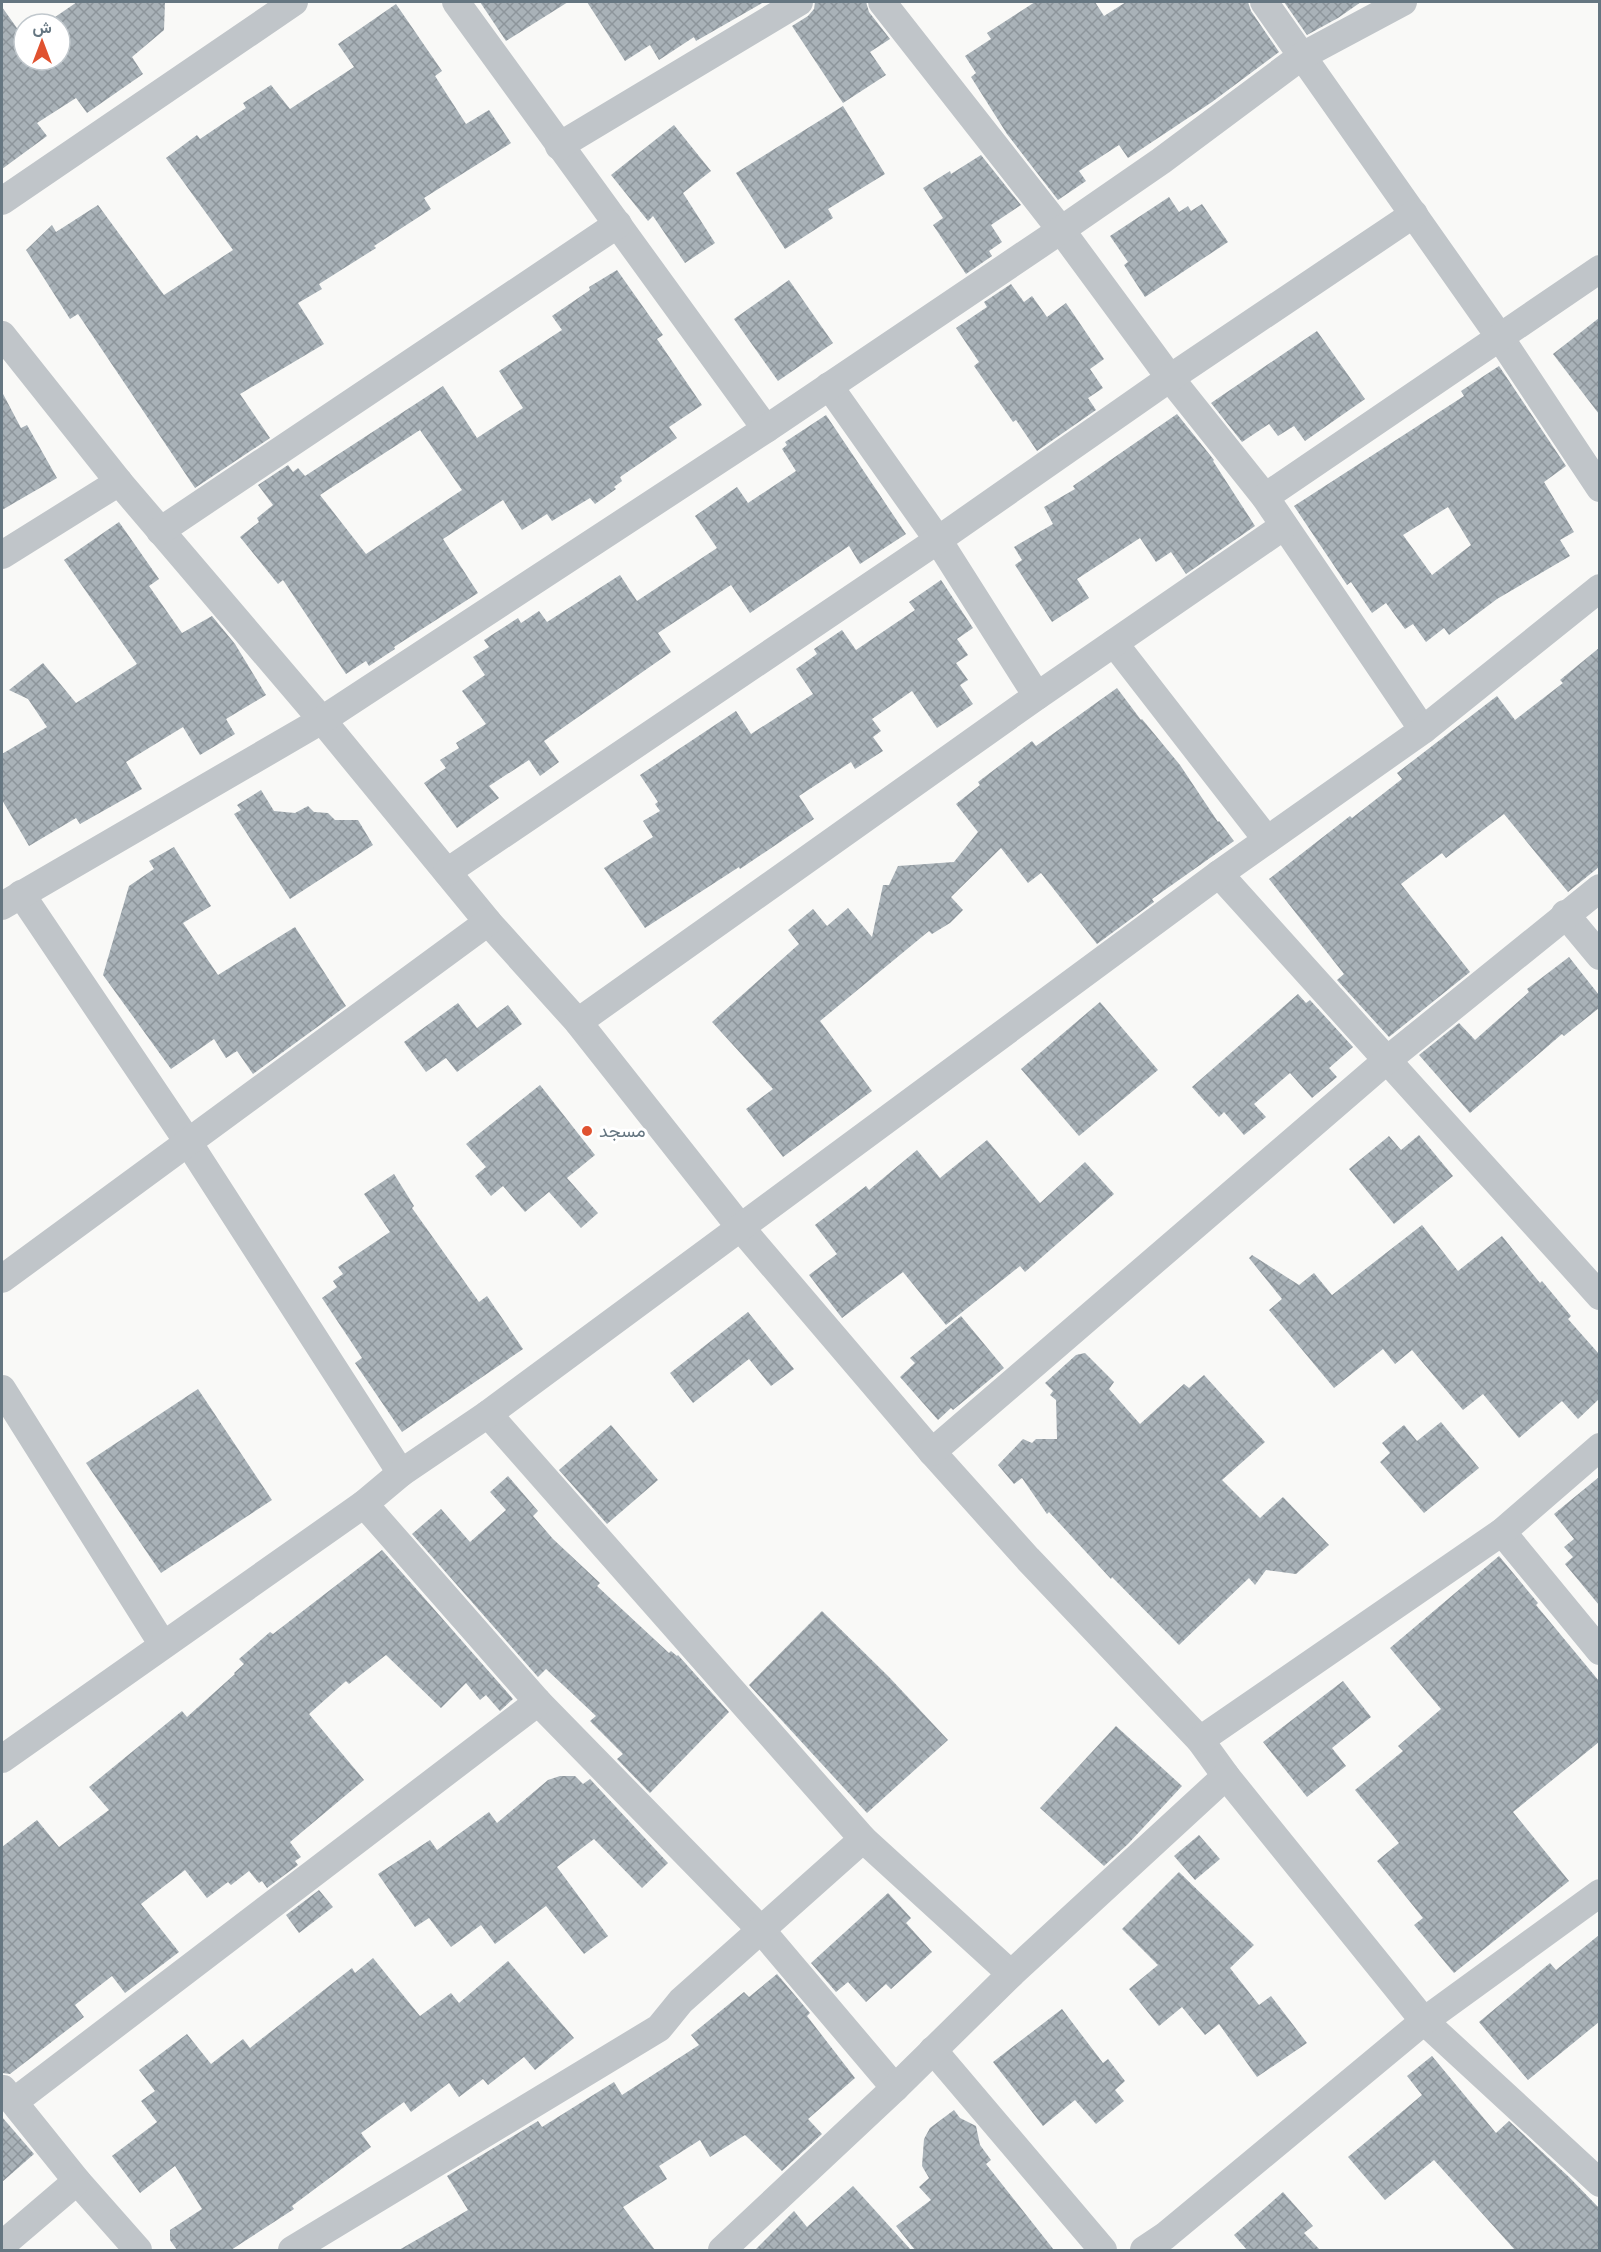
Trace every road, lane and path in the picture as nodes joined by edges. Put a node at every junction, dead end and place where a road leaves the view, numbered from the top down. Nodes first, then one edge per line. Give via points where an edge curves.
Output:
1 (294, 2) edge
2 (456, 2) edge
3 (799, 2) edge
4 (882, 2) edge
5 (1264, 2) edge
6 (1403, 2) edge
7 (1302, 56) junction
8 (559, 146) junction
9 (2, 201) edge
10 (1414, 214) junction
11 (618, 224) junction
12 (1061, 230) junction
13 (1599, 269) edge
14 (2, 335) edge
15 (1499, 336) junction
16 (1170, 378) junction
17 (829, 386) junction
18 (766, 429) junction
19 (119, 482) junction
20 (1599, 488) edge
21 (1265, 496) junction
22 (1284, 526) junction
23 (160, 531) junction
24 (938, 540) junction
25 (2, 555) edge
26 (1599, 588) edge
27 (1114, 643) junction
28 (1037, 696) junction
29 (322, 720) junction
30 (1423, 730) junction
31 (1268, 840) junction
32 (447, 872) junction
33 (1219, 874) junction
34 (1599, 888) edge
35 (11, 900) edge
36 (1565, 914) junction
37 (488, 922) junction
38 (1599, 956) edge
39 (578, 1022) junction
40 (1386, 1061) junction
41 (188, 1142) junction
42 (740, 1227) junction
43 (2, 1279) edge
44 (1599, 1296) edge
45 (2, 1389) edge
46 (488, 1414) junction
47 (1599, 1447) edge
48 (932, 1452) junction
49 (401, 1473) junction
50 (364, 1504) junction
51 (1502, 1532) junction
52 (163, 1645) junction
53 (1599, 1651) edge
54 (538, 1702) junction
55 (1200, 1740) junction
56 (2, 1759) edge
57 (1226, 1776) junction
58 (863, 1839) junction
59 (1599, 1893) edge
60 (762, 1931) junction
61 (1011, 1974) junction
62 (1424, 2020) junction
63 (933, 2050) junction
64 (895, 2088) junction
65 (8, 2094) edge
66 (77, 2181) junction
67 (1599, 2182) edge
68 (2, 2245) edge
69 (1162, 2246) edge
70 (138, 2250) edge
71 (292, 2250) edge
72 (722, 2250) edge
73 (1103, 2250) edge

1 - 9 street
2 - 8 street
3 - 8 street
4 - 12 street
5 - 7 street
6 - 7 street
7 - 10 street
7 - 12 street
8 - 11 street
10 - 15 street
10 - 16 street
11 - 18 street
11 - 23 street
12 - 16 street
12 - 17 street
13 - 15 street
14 - 19 street
15 - 20 street
15 - 21 street
16 - 21 street
16 - 24 street
17 - 18 street
17 - 24 street
18 - 29 street
19 - 23 street
19 - 25 street
21 - 22 street
22 - 27 street
22 - 30 street
23 - 29 street
24 - 28 street
24 - 32 street
26 - 30 street
27 - 28 street
27 - 31 street
28 - 39 street
29 - 32 street
29 - 35 street
30 - 31 street
31 - 33 street
32 - 37 street
33 - 40 street
33 - 42 street
34 - 36 street
35 - 41 street
36 - 38 street
36 - 40 street
37 - 39 street
37 - 41 street
39 - 42 street
40 - 44 street
40 - 48 street
41 - 43 street
41 - 49 street
42 - 46 street
42 - 48 street
45 - 52 street
46 - 49 street
46 - 58 street
47 - 51 street
48 - 55 street via 1028,1560
49 - 50 street
50 - 52 street
50 - 54 street
51 - 53 street
51 - 55 street
52 - 56 street
54 - 60 street
54 - 65 street
55 - 57 street
57 - 61 street
57 - 62 street
58 - 60 street
58 - 61 street
59 - 62 street
60 - 64 street
60 - 71 street via 681,2001 658,2028
61 - 63 street
62 - 67 street
62 - 69 street
63 - 64 street
63 - 73 street
64 - 72 street
65 - 66 street
66 - 68 street
66 - 70 street

